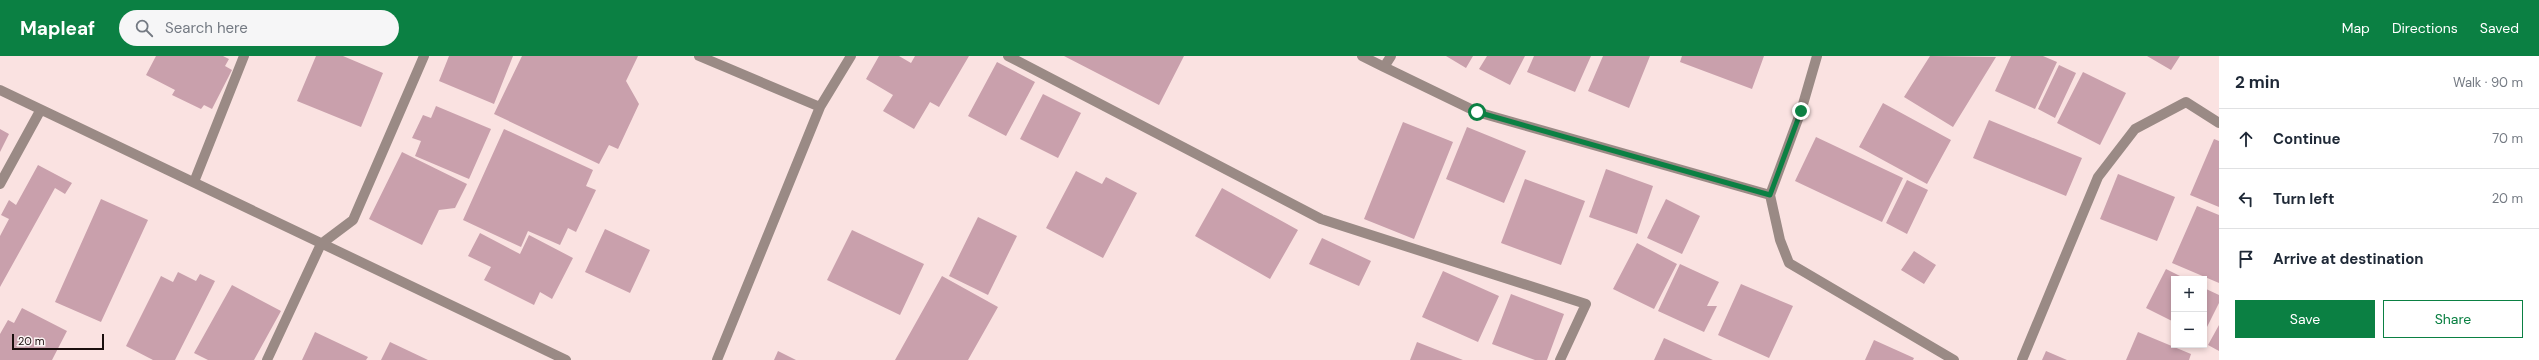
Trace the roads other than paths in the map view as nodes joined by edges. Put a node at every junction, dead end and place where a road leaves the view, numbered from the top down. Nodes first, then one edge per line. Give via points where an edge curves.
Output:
1 (244, 56) edge
2 (424, 56) edge
3 (699, 56) edge
4 (851, 56) edge
5 (1008, 56) edge
6 (1362, 56) edge
7 (1391, 56) edge
8 (1817, 56) edge
9 (1384, 67) junction
10 (0, 90) edge
11 (820, 107) junction
12 (40, 111) junction
13 (2219, 122) edge
14 (194, 182) junction
15 (0, 184) edge
16 (1770, 195) junction
17 (321, 244) junction
18 (267, 360) edge
19 (566, 360) edge
20 (716, 360) edge
21 (1560, 360) edge
22 (1954, 360) edge
23 (2022, 360) edge

1 - 14 street
2 - 17 street via 353,220
3 - 11 street
4 - 11 street
5 - 21 street via 1321,219 1586,304
6 - 9 street
7 - 9 street
8 - 16 street via 1801,111
9 - 16 street via 1477,112
10 - 12 street
11 - 20 street
12 - 14 street
12 - 15 street
13 - 23 street via 2186,102 2135,129 2098,176
14 - 17 street
16 - 22 street via 1780,240 1789,263
17 - 18 street
17 - 19 street

